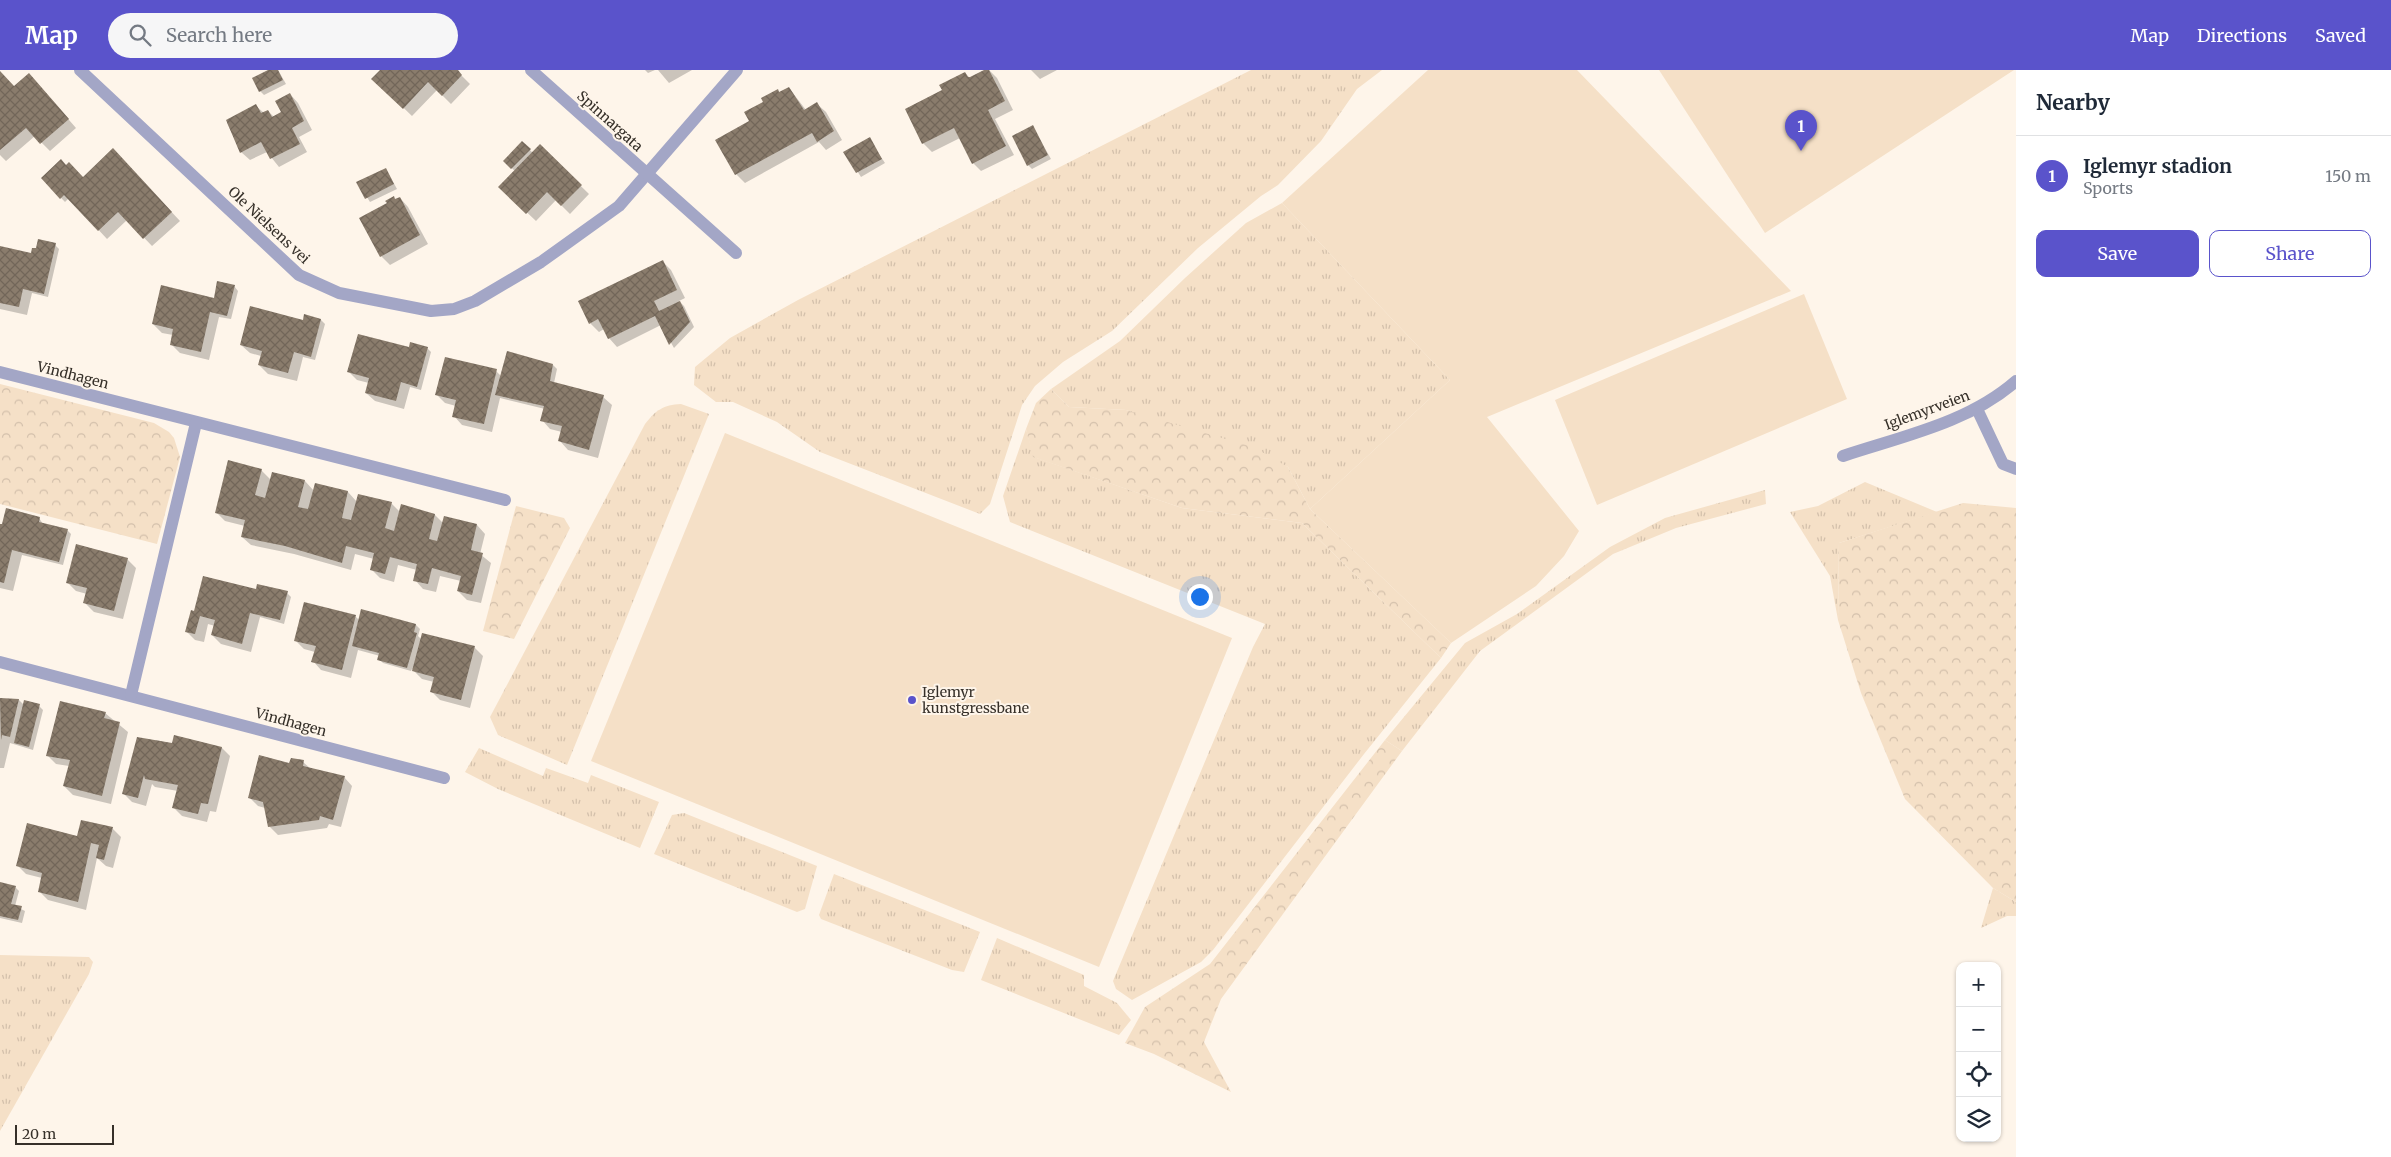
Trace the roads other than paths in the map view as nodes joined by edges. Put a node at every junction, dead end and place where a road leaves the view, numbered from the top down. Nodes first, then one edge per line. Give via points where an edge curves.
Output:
1 (80, 70) edge
2 (531, 70) edge
3 (737, 70) edge
4 (648, 175) junction
5 (736, 253) dead end
6 (0, 372) edge
7 (2016, 381) edge
8 (1977, 409) junction
9 (196, 423) junction
10 (1843, 456) dead end
11 (2016, 469) edge
12 (505, 500) dead end
13 (0, 662) edge
14 (131, 695) junction
15 (444, 778) dead end

1 - 4 street, Ole Nielsens vei via 299,275 339,293 431,311 475,301 541,262 619,206
2 - 4 street, Spinnargata
3 - 4 street
4 - 5 street, Spinnargata
6 - 9 street, Vindhagen
7 - 8 street, Iglemyrveien
8 - 10 street, Iglemyrveien
8 - 11 street via 2004,464
9 - 12 street, Vindhagen
9 - 14 street
13 - 14 street, Vindhagen
14 - 15 street, Vindhagen

